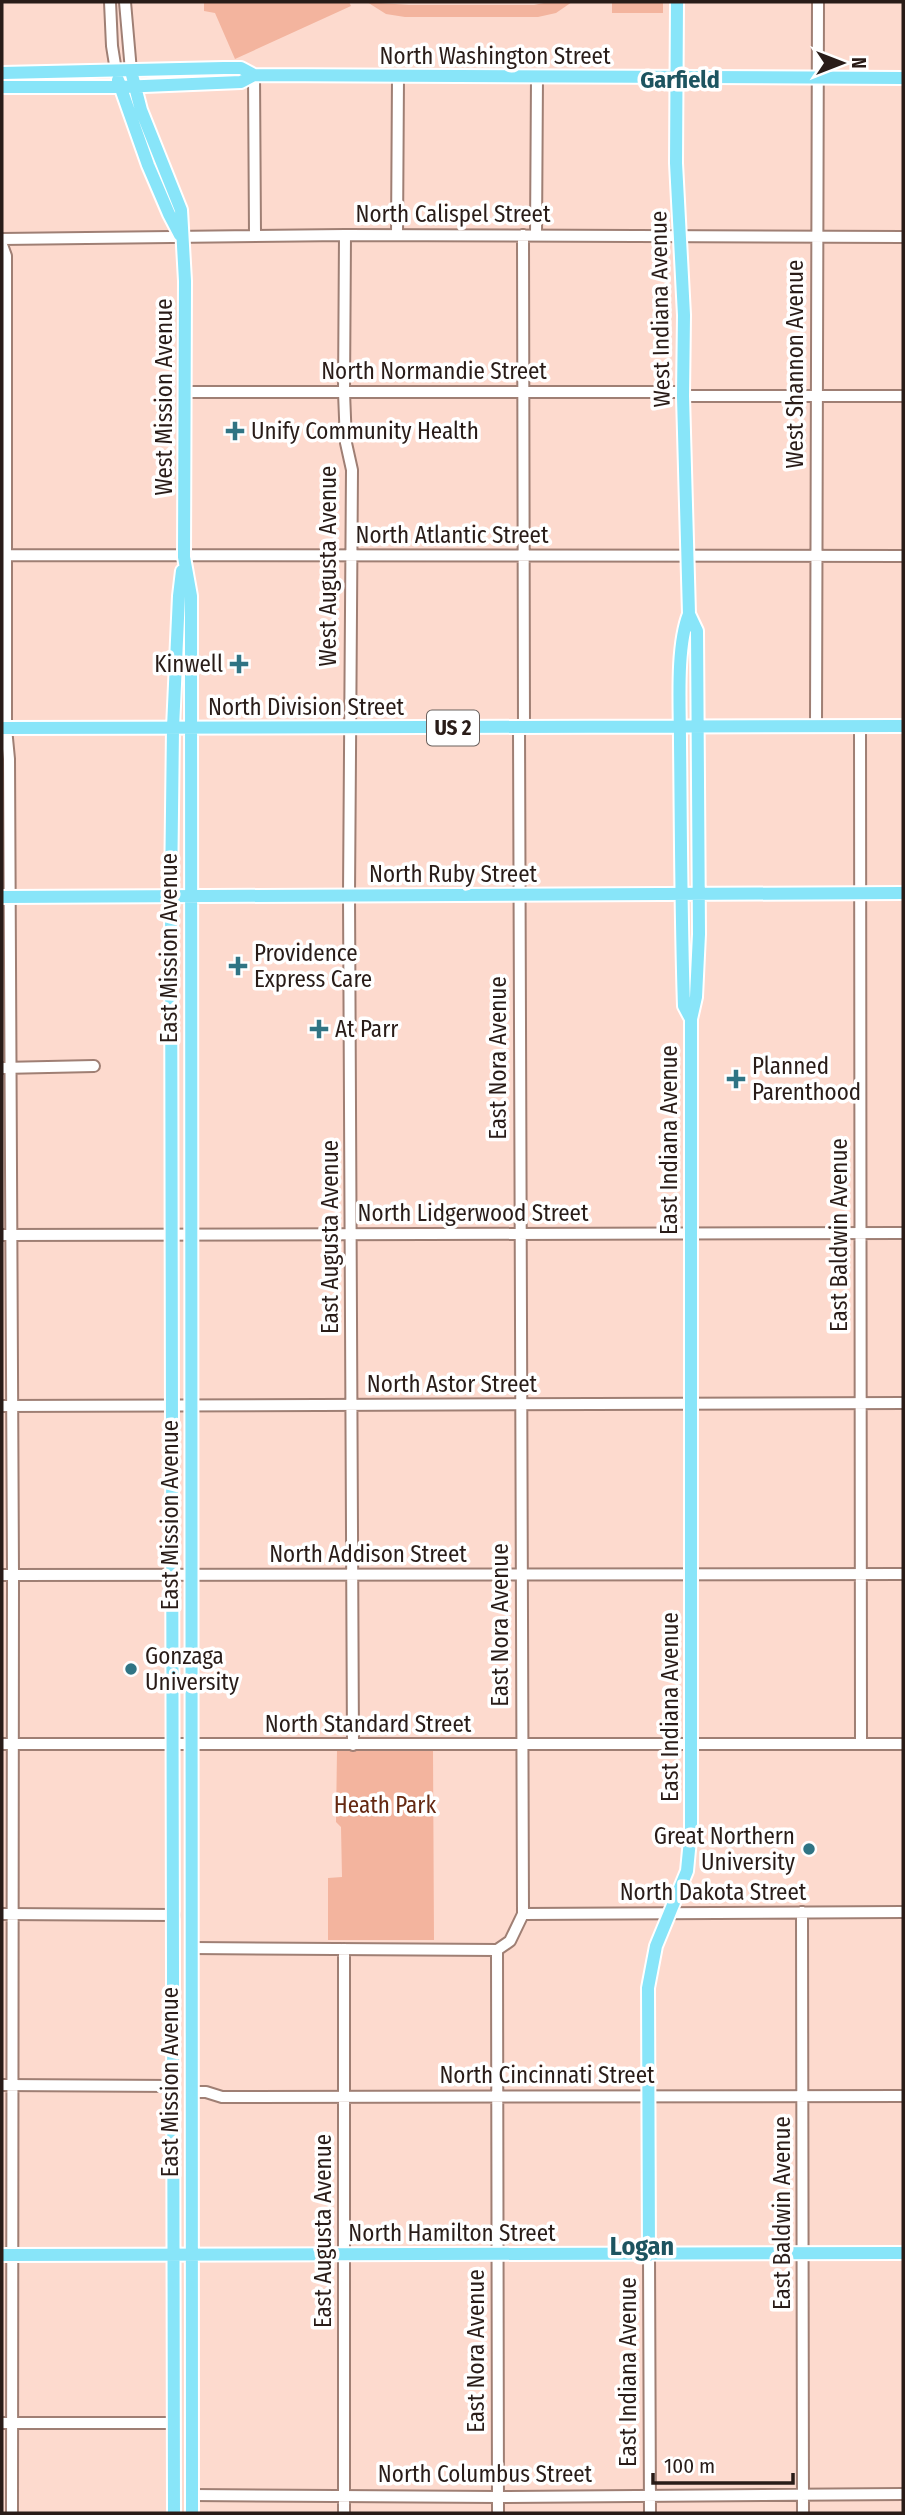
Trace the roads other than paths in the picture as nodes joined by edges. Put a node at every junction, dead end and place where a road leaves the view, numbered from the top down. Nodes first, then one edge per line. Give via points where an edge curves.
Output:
1 (110, 2) edge
2 (125, 2) edge
3 (677, 2) edge
4 (818, 2) edge
5 (117, 71) junction
6 (131, 71) junction
7 (2, 73) edge
8 (254, 75) junction
9 (398, 77) junction
10 (537, 77) junction
11 (677, 77) junction
12 (817, 78) junction
13 (903, 78) edge
14 (2, 86) edge
15 (120, 87) junction
16 (135, 87) junction
17 (255, 235) junction
18 (345, 235) junction
19 (397, 235) junction
20 (523, 235) junction
21 (536, 235) junction
22 (681, 236) junction
23 (816, 237) junction
24 (903, 237) edge
25 (182, 238) junction
26 (2, 242) edge
27 (4, 389) edge
28 (185, 392) junction
29 (344, 392) junction
30 (525, 393) junction
31 (683, 394) junction
32 (817, 396) junction
33 (903, 396) edge
34 (688, 554) junction
35 (4, 555) edge
36 (816, 555) junction
37 (350, 556) junction
38 (525, 556) junction
39 (903, 556) edge
40 (184, 557) junction
41 (689, 614) junction
42 (680, 726) junction
43 (699, 726) junction
44 (816, 726) junction
45 (860, 726) junction
46 (903, 726) edge
47 (4, 728) edge
48 (173, 728) junction
49 (191, 728) junction
50 (522, 728) junction
51 (350, 729) junction
52 (860, 893) junction
53 (171, 894) junction
54 (349, 894) junction
55 (700, 894) junction
56 (903, 894) edge
57 (190, 895) junction
58 (519, 895) junction
59 (680, 895) junction
60 (5, 897) edge
61 (691, 1019) junction
62 (94, 1066) dead end
63 (6, 1068) edge
64 (690, 1233) junction
65 (860, 1233) junction
66 (903, 1233) edge
67 (351, 1234) junction
68 (519, 1234) junction
69 (7, 1235) edge
70 (173, 1235) junction
71 (190, 1235) junction
72 (903, 1403) edge
73 (860, 1404) junction
74 (171, 1405) junction
75 (191, 1405) junction
76 (351, 1405) junction
77 (520, 1405) junction
78 (691, 1405) junction
79 (7, 1406) edge
80 (690, 1574) junction
81 (860, 1574) junction
82 (903, 1574) edge
83 (7, 1575) edge
84 (352, 1575) junction
85 (521, 1575) junction
86 (173, 1576) junction
87 (191, 1576) junction
88 (7, 1744) edge
89 (522, 1744) junction
90 (860, 1744) junction
91 (903, 1744) edge
92 (173, 1745) junction
93 (192, 1745) junction
94 (353, 1745) junction
95 (691, 1745) junction
96 (670, 1912) junction
97 (802, 1912) junction
98 (903, 1912) edge
99 (7, 1914) edge
100 (523, 1914) junction
101 (174, 1915) junction
102 (174, 1934) junction
103 (191, 1934) junction
104 (192, 1948) junction
105 (344, 1949) junction
106 (497, 1950) junction
107 (7, 2085) edge
108 (174, 2086) junction
109 (191, 2092) junction
110 (344, 2096) junction
111 (496, 2096) junction
112 (650, 2096) junction
113 (802, 2096) junction
114 (903, 2096) edge
115 (191, 2156) junction
116 (496, 2253) junction
117 (803, 2253) junction
118 (903, 2253) edge
119 (173, 2254) junction
120 (191, 2254) junction
121 (344, 2254) junction
122 (7, 2255) edge
123 (649, 2255) junction
124 (7, 2423) edge
125 (174, 2423) junction
126 (803, 2493) junction
127 (650, 2494) junction
128 (903, 2494) edge
129 (192, 2495) junction
130 (344, 2496) junction
131 (498, 2497) junction
132 (12, 2513) edge
133 (174, 2513) edge
134 (192, 2513) edge
135 (344, 2513) edge
136 (498, 2513) edge
137 (650, 2513) edge
138 (803, 2513) edge

1 - 5 street
2 - 6 street
3 - 11 main road, West Indiana Avenue
4 - 12 street, West Shannon Avenue
5 - 6 main road, North Washington Street
5 - 7 main road, North Washington Street
5 - 15 main road, West Mission Avenue
6 - 8 main road, North Washington Street via 241,68
6 - 16 main road, West Mission Avenue
8 - 9 main road, North Washington Street
8 - 16 main road, North Washington Street via 241,82
8 - 17 street
9 - 10 main road, North Washington Street
9 - 19 street
10 - 11 main road, North Washington Street
10 - 21 street
11 - 12 main road, North Washington Street
11 - 22 main road, West Indiana Avenue
12 - 13 main road, North Washington Street
12 - 23 street, West Shannon Avenue
14 - 15 main road, North Washington Street
15 - 16 main road, North Washington Street
15 - 25 main road, West Mission Avenue via 148,165
16 - 25 main road, West Mission Avenue via 181,210
17 - 18 street, North Calispel Street
17 - 25 street, North Calispel Street
18 - 19 street, North Calispel Street
18 - 29 street, West Augusta Avenue
19 - 20 street, North Calispel Street
20 - 21 street, North Calispel Street
20 - 30 street, East Nora Avenue
21 - 22 street, North Calispel Street
22 - 23 street, North Calispel Street
22 - 31 main road, West Indiana Avenue
23 - 24 street, North Calispel Street
23 - 32 street, West Shannon Avenue
25 - 26 street, North Calispel Street
25 - 28 main road, West Mission Avenue
26 - 27 street via 6,256
27 - 35 street
28 - 29 street, North Normandie Street
28 - 40 main road, West Mission Avenue
29 - 30 street, North Normandie Street
29 - 37 street, West Augusta Avenue via 352,470
30 - 31 street, North Normandie Street
30 - 38 street, East Nora Avenue
31 - 32 street, North Normandie Street
31 - 34 main road, West Indiana Avenue
32 - 33 street, North Normandie Street
32 - 36 street, West Shannon Avenue
34 - 36 street, North Atlantic Street
34 - 38 street, North Atlantic Street
34 - 41 main road, West Indiana Avenue
35 - 40 street, North Atlantic Street
35 - 47 street
36 - 39 street, North Atlantic Street
36 - 44 street, West Shannon Avenue
37 - 38 street, North Atlantic Street
37 - 40 street, North Atlantic Street
37 - 51 street, West Augusta Avenue
38 - 50 street, East Nora Avenue
40 - 48 main road, West Mission Avenue
40 - 49 main road, West Mission Avenue via 191,596
41 - 42 main road, West Indiana Avenue via 683,630
41 - 43 main road, West Indiana Avenue via 697,631
42 - 43 main road, North Division Street / US 2
42 - 50 main road, North Division Street / US 2
42 - 59 main road, East Indiana Avenue
43 - 44 main road, North Division Street / US 2
43 - 55 main road, East Indiana Avenue
44 - 45 main road, North Division Street / US 2
45 - 46 main road, North Division Street / US 2
45 - 52 street, East Baldwin Avenue
47 - 48 main road, North Division Street / US 2
47 - 60 street via 9,759
48 - 49 main road, North Division Street / US 2
48 - 53 main road, East Mission Avenue
49 - 51 main road, North Division Street / US 2
49 - 57 main road, East Mission Avenue
50 - 51 main road, North Division Street / US 2
50 - 58 street, East Nora Avenue
51 - 54 street, East Augusta Avenue
52 - 55 main road, North Ruby Street
52 - 56 main road, North Ruby Street
52 - 65 street, East Baldwin Avenue
53 - 57 main road, North Ruby Street
53 - 60 main road, North Ruby Street
53 - 70 main road, East Mission Avenue
54 - 57 main road, North Ruby Street
54 - 58 main road, North Ruby Street
54 - 67 street, East Augusta Avenue
55 - 59 main road, North Ruby Street
55 - 61 main road, East Indiana Avenue
57 - 71 main road, East Mission Avenue
58 - 59 main road, North Ruby Street
58 - 68 street, East Nora Avenue
59 - 61 main road, East Indiana Avenue via 684,1006
60 - 63 street
61 - 64 main road, East Indiana Avenue
62 - 63 street
63 - 69 street
64 - 65 street, North Lidgerwood Street
64 - 68 street, North Lidgerwood Street
64 - 78 main road, East Indiana Avenue
65 - 66 street, North Lidgerwood Street
65 - 73 street, East Baldwin Avenue
67 - 68 street, North Lidgerwood Street
67 - 71 street, North Lidgerwood Street
67 - 76 street, East Augusta Avenue
68 - 77 street, East Nora Avenue
69 - 70 street, North Lidgerwood Street
69 - 79 street
70 - 71 street, North Lidgerwood Street
70 - 74 main road, East Mission Avenue
71 - 75 main road, East Mission Avenue
72 - 73 street, North Astor Street
73 - 78 street, North Astor Street
73 - 81 street, East Baldwin Avenue
74 - 75 street, North Astor Street
74 - 79 street, North Astor Street
74 - 86 main road, East Mission Avenue
75 - 76 street, North Astor Street
75 - 87 main road, East Mission Avenue
76 - 77 street, North Astor Street
76 - 84 street, East Augusta Avenue
77 - 78 street, North Astor Street
77 - 85 street, East Nora Avenue
78 - 80 main road, East Indiana Avenue
79 - 83 street
80 - 81 street, North Addison Street
80 - 85 street, North Addison Street
80 - 95 main road, East Indiana Avenue
81 - 82 street, North Addison Street
81 - 90 street, East Baldwin Avenue
83 - 86 street, North Addison Street
83 - 88 street
84 - 85 street, North Addison Street
84 - 87 street, North Addison Street
84 - 94 street, East Augusta Avenue
85 - 89 street, East Nora Avenue
86 - 87 street, North Addison Street
86 - 92 main road, East Mission Avenue
87 - 93 main road, East Mission Avenue
88 - 92 street, North Standard Street
88 - 99 street
89 - 94 street, North Standard Street
89 - 95 street, North Standard Street
89 - 100 street, East Nora Avenue
90 - 91 street, North Standard Street
90 - 95 street, North Standard Street
92 - 93 street, North Standard Street
92 - 101 main road, East Mission Avenue
93 - 94 street, North Standard Street
93 - 103 main road, East Mission Avenue
95 - 96 main road, East Indiana Avenue via 687,1871
96 - 97 street, North Dakota Street
96 - 100 street, North Dakota Street
96 - 112 main road, East Indiana Avenue via 656,1945 648,1988
97 - 98 street, North Dakota Street
97 - 113 street, East Baldwin Avenue
99 - 101 street
99 - 107 street
100 - 106 street via 509,1941
101 - 102 main road, East Mission Avenue
102 - 103 street
102 - 108 main road, East Mission Avenue
103 - 104 main road, East Mission Avenue
104 - 105 street
104 - 109 main road, East Mission Avenue
105 - 106 street
105 - 110 street, East Augusta Avenue
106 - 111 street, East Nora Avenue
107 - 108 street
107 - 122 street
108 - 115 main road via 183,2099
108 - 119 main road, East Mission Avenue
109 - 110 street, North Cincinnati Street via 222,2097
109 - 115 main road, East Mission Avenue
110 - 111 street, North Cincinnati Street
110 - 121 street, East Augusta Avenue
111 - 112 street, North Cincinnati Street
111 - 116 street, East Nora Avenue
112 - 113 street, North Cincinnati Street
112 - 123 main road, East Indiana Avenue
113 - 114 street, North Cincinnati Street
113 - 117 street, East Baldwin Avenue
115 - 120 main road, East Mission Avenue
116 - 121 main road, North Hamilton Street
116 - 123 main road, North Hamilton Street
116 - 131 street, East Nora Avenue
117 - 118 main road, North Hamilton Street
117 - 123 main road, North Hamilton Street
117 - 126 street, East Baldwin Avenue
119 - 120 main road, North Hamilton Street
119 - 122 main road, North Hamilton Street
119 - 125 main road, East Mission Avenue
120 - 121 main road, North Hamilton Street
120 - 129 main road, East Mission Avenue
121 - 130 street, East Augusta Avenue
122 - 124 street
123 - 127 street, East Indiana Avenue
124 - 125 street
124 - 132 street
125 - 133 main road, East Mission Avenue
126 - 127 street, North Columbus Street
126 - 128 street, North Columbus Street
126 - 138 street, East Baldwin Avenue
127 - 131 street, North Columbus Street
127 - 137 street, East Indiana Avenue
129 - 130 street, North Columbus Street
129 - 134 main road, East Mission Avenue
130 - 131 street, North Columbus Street
130 - 135 street, East Augusta Avenue
131 - 136 street, East Nora Avenue

